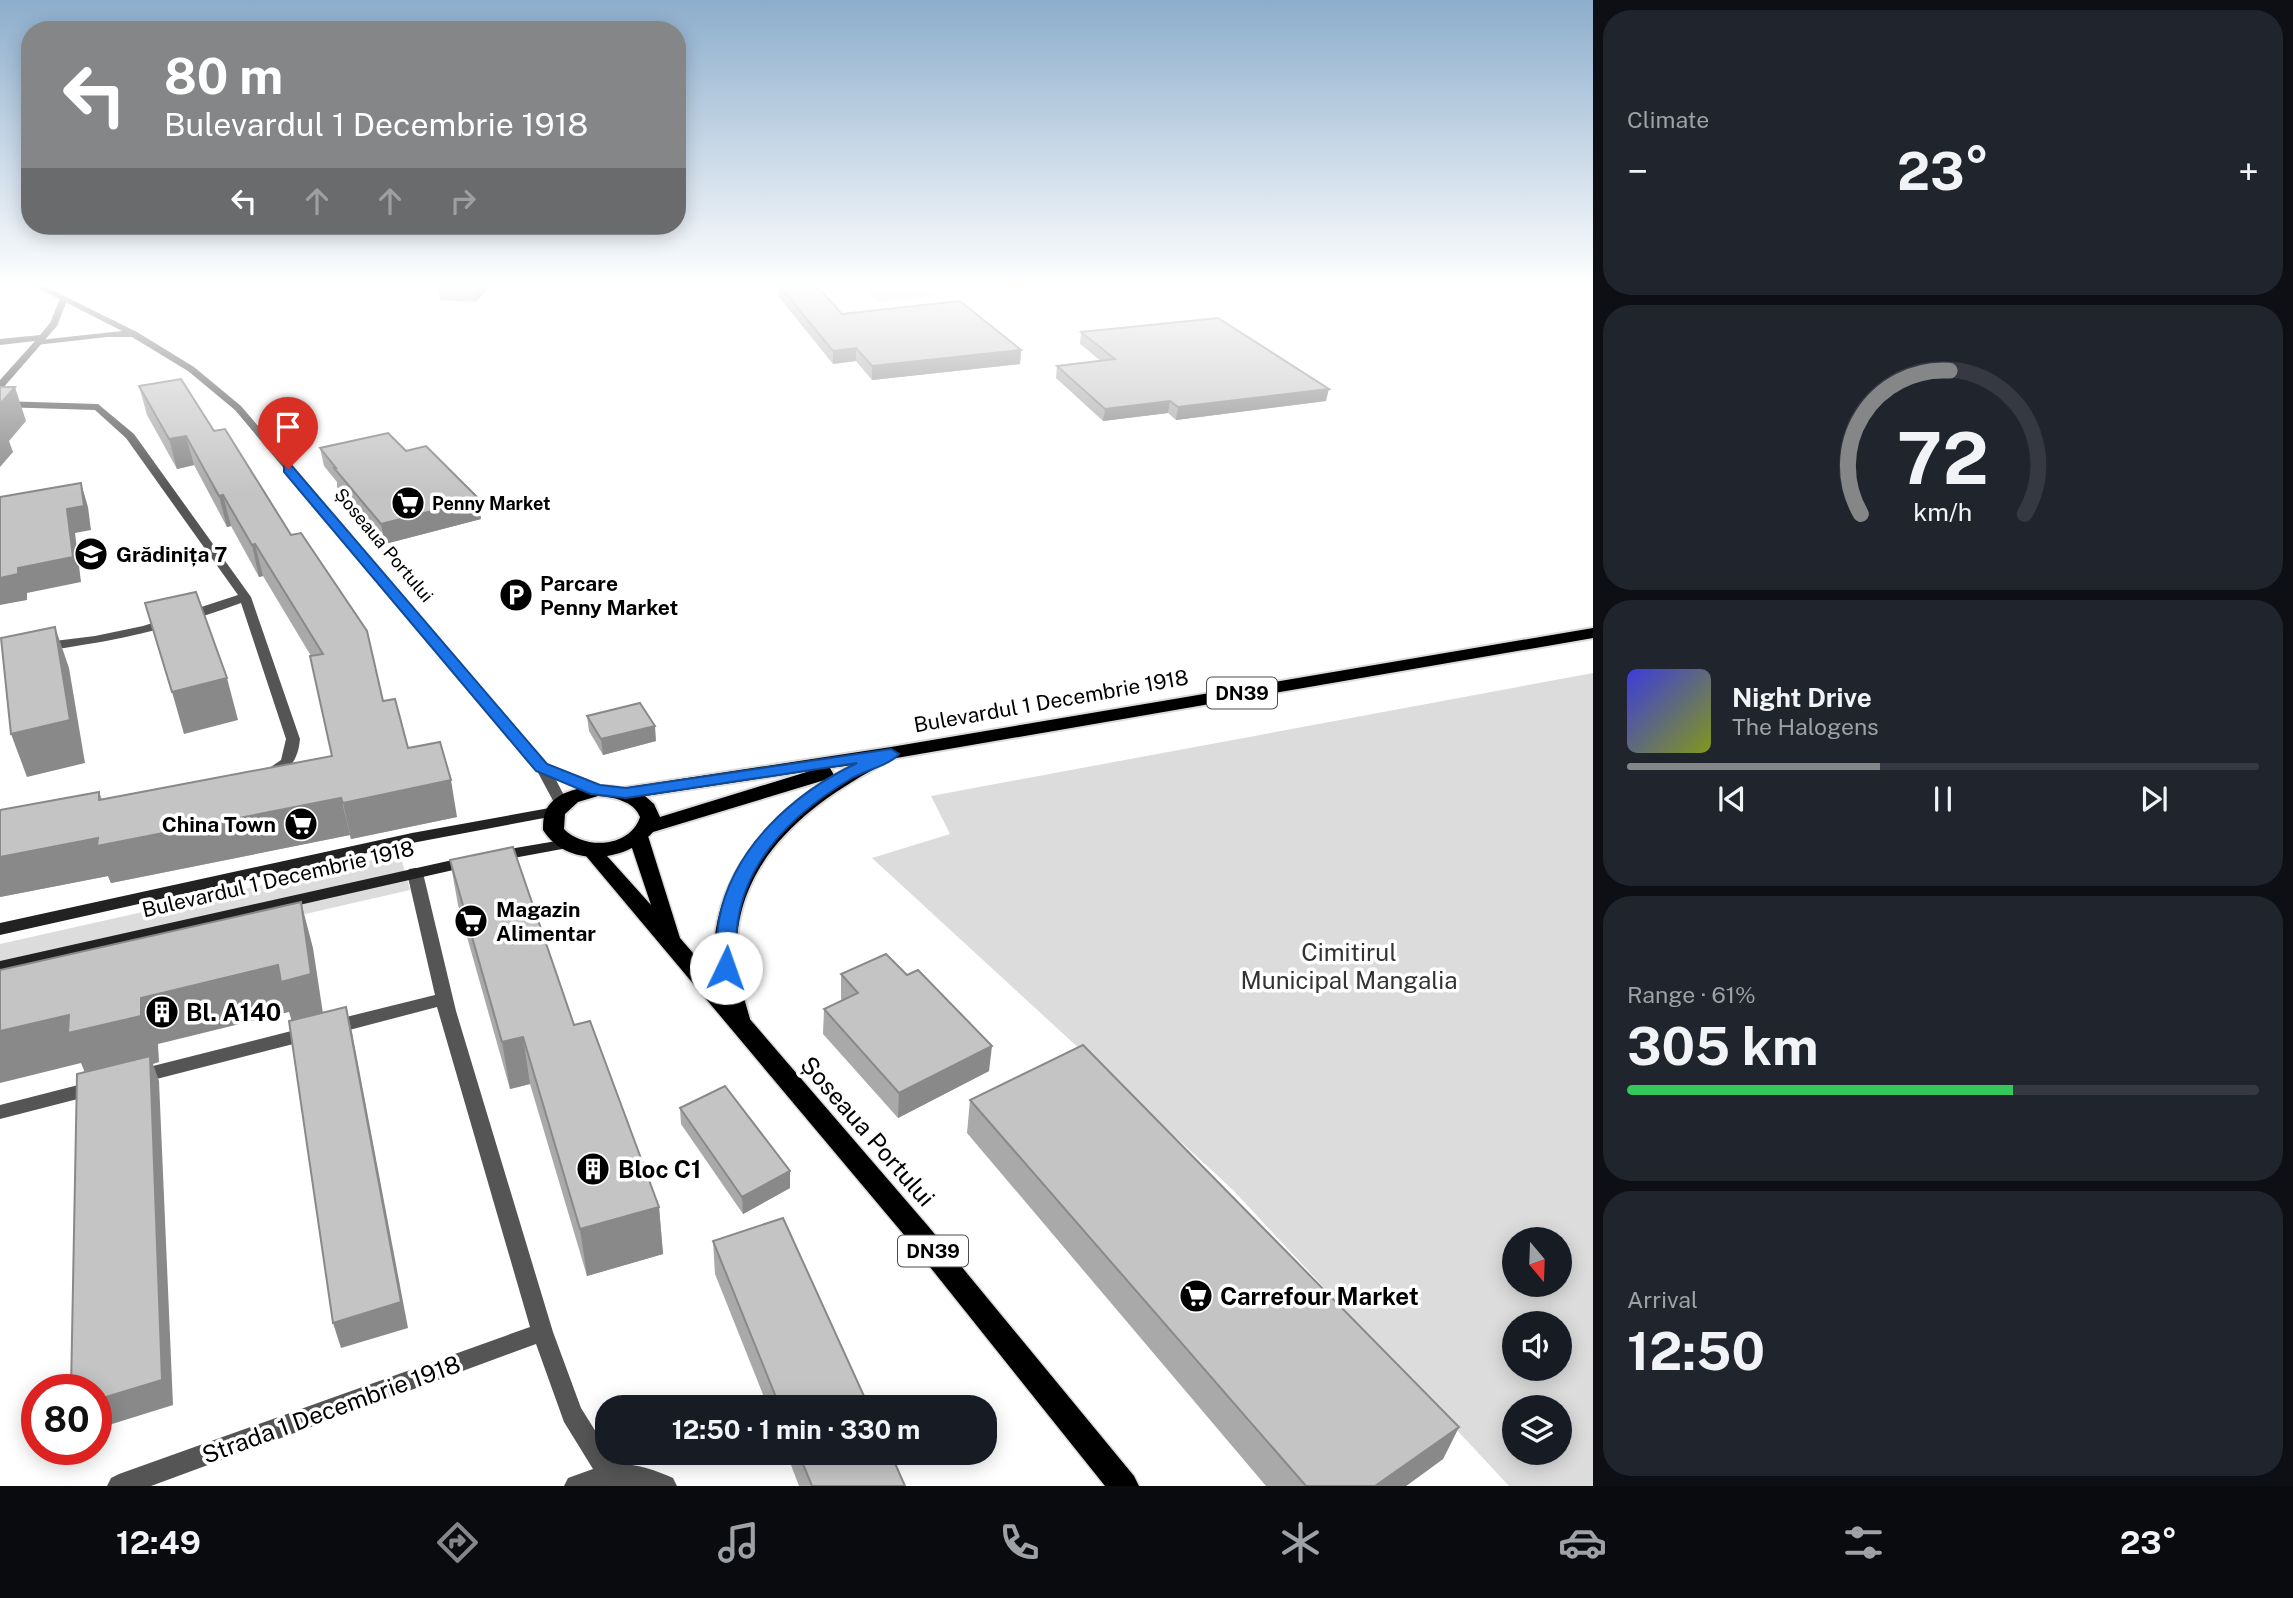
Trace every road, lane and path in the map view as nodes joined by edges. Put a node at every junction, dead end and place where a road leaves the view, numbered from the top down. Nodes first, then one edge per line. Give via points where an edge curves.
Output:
1 (29, 353) edge
2 (166, 353) edge
3 (0, 386) edge
4 (0, 404) edge
5 (245, 597) junction
6 (1593, 633) edge
7 (36, 647) edge
8 (891, 754) junction
9 (542, 768) junction
10 (256, 778) edge
11 (597, 790) junction
12 (626, 793) junction
13 (559, 808) junction
14 (642, 832) junction
15 (568, 844) junction
16 (591, 850) junction
17 (415, 873) junction
18 (0, 929) edge
19 (673, 943) junction
20 (0, 967) edge
21 (444, 999) junction
22 (738, 1020) junction
23 (0, 1112) edge
24 (542, 1332) junction
25 (609, 1474) junction
26 (119, 1486) edge
27 (576, 1486) edge
28 (665, 1486) edge
29 (1124, 1486) edge

1 - 3 street
2 - 9 street, Șoseaua Portului via 238,408
4 - 5 street via 99,407 130,436
5 - 7 street via 123,635
5 - 10 street via 293,739 291,758 282,769
6 - 8 highway, Bulevardul 1 Decembrie 1918 / DN39
8 - 12 highway, Bulevardul 1 Decembrie 1918 / DN39
8 - 14 highway, Bulevardul 1 Decembrie 1918 / DN39
8 - 22 highway via 846,775 789,815 768,836 743,875 729,919 726,968
9 - 11 street
9 - 13 street, Șoseaua Portului
11 - 12 highway
11 - 13 highway via 571,798
12 - 14 highway via 646,807 649,817
13 - 15 highway via 553,830
13 - 18 main road, Bulevardul 1 Decembrie 1918
14 - 16 highway via 617,847
14 - 19 main road, DN39
15 - 16 highway
15 - 17 main road, Bulevardul 1 Decembrie 1918
16 - 19 main road, DN39
17 - 20 main road, Bulevardul 1 Decembrie 1918
17 - 21 street
19 - 22 main road, Șoseaua Portului / DN39
21 - 23 street
21 - 24 street
22 - 29 main road, Șoseaua Portului / DN39
24 - 25 street via 572,1414
24 - 26 street, Strada 1 Decembrie 1918
25 - 27 street
25 - 28 street via 641,1477

